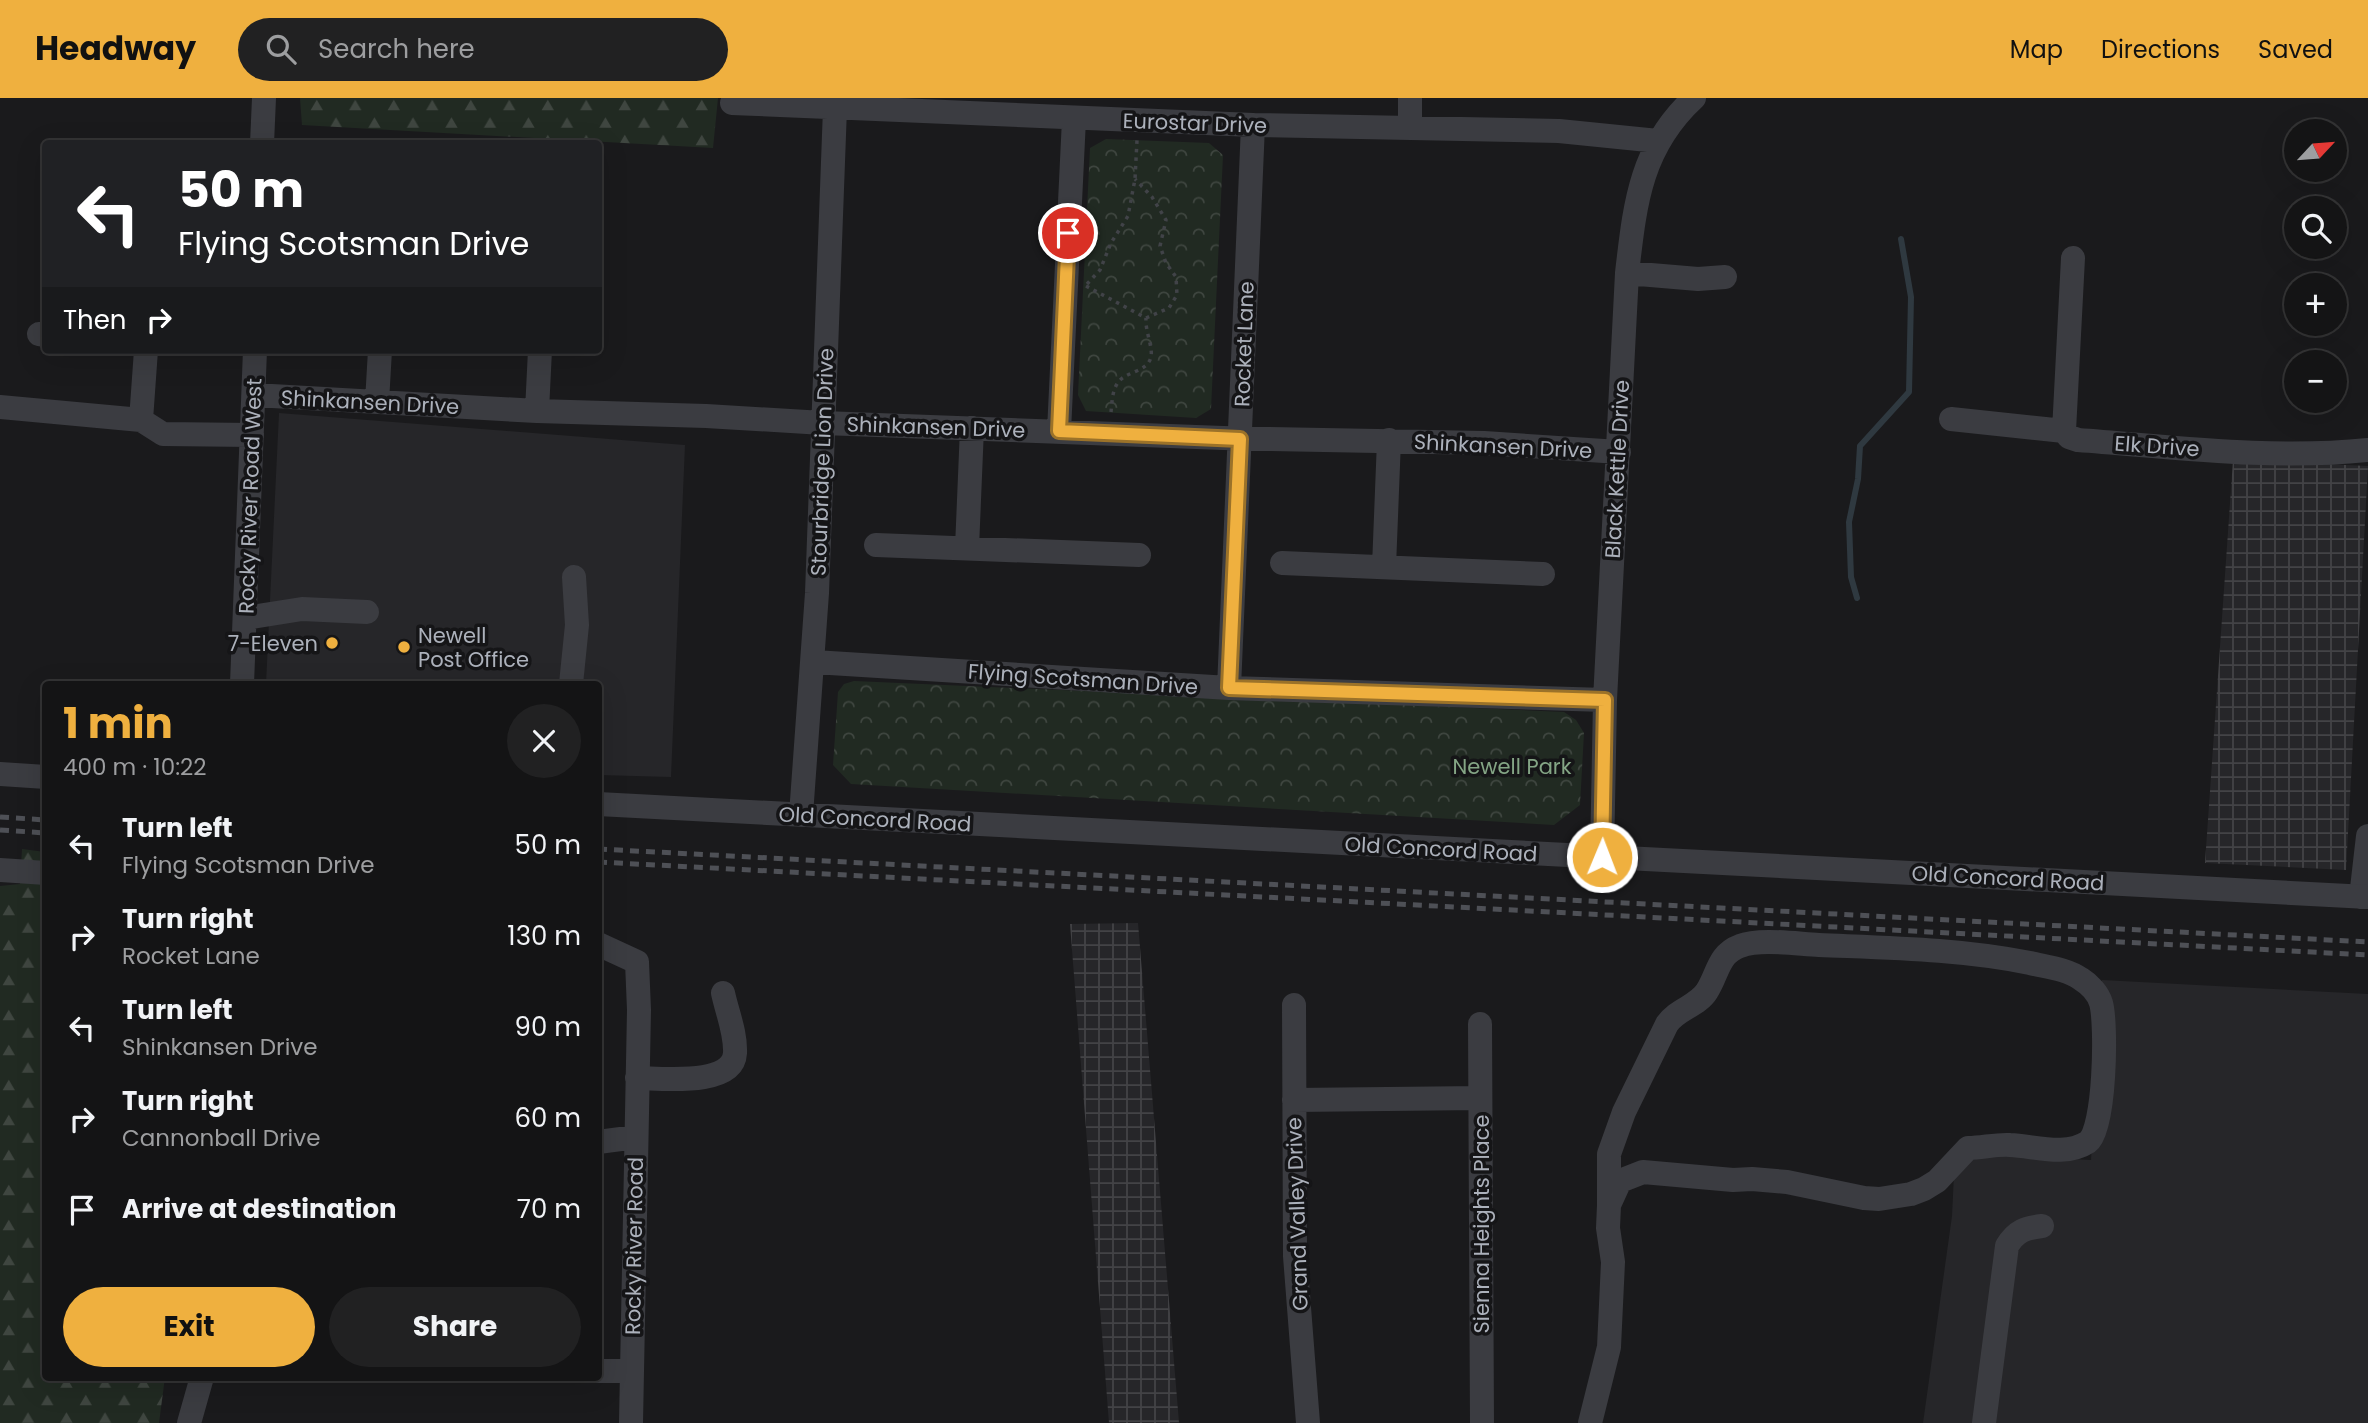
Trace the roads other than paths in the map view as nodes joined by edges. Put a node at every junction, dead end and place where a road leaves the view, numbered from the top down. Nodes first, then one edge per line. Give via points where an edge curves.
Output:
1 (264, 98) edge
2 (1410, 98) edge
3 (1694, 98) edge
4 (732, 103) dead end
5 (835, 108) junction
6 (1074, 119) junction
7 (1253, 125) junction
8 (1410, 128) junction
9 (262, 140) edge
10 (1658, 141) junction
11 (2073, 258) dead end
12 (1627, 273) junction
13 (1725, 277) dead end
14 (146, 354) edge
15 (255, 354) edge
16 (380, 354) edge
17 (540, 354) edge
18 (254, 395) junction
19 (377, 402) junction
20 (0, 407) edge
21 (537, 411) junction
22 (1951, 419) dead end
23 (141, 420) junction
24 (823, 423) junction
25 (972, 428) junction
26 (1059, 431) junction
27 (2064, 431) junction
28 (252, 435) junction
29 (1240, 439) junction
30 (1389, 440) junction
31 (2368, 450) edge
32 (1619, 452) junction
33 (876, 545) dead end
34 (967, 548) junction
35 (1139, 555) dead end
36 (1282, 563) dead end
37 (1384, 567) junction
38 (1543, 573) dead end
39 (574, 577) dead end
40 (367, 612) dead end
41 (246, 618) junction
42 (814, 662) junction
43 (243, 681) edge
44 (571, 681) edge
45 (1229, 688) junction
46 (1605, 700) junction
47 (0, 774) edge
48 (42, 777) edge
49 (602, 804) edge
50 (801, 815) junction
51 (2368, 836) edge
52 (1602, 857) junction
53 (0, 870) edge
54 (42, 873) edge
55 (2365, 897) edge
56 (602, 946) edge
57 (723, 993) dead end
58 (1294, 1005) dead end
59 (1480, 1024) dead end
60 (637, 1073) junction
61 (1480, 1098) junction
62 (1294, 1100) junction
63 (636, 1137) junction
64 (602, 1141) edge
65 (1609, 1205) junction
66 (2042, 1226) dead end
67 (602, 1371) edge
68 (631, 1371) junction
69 (201, 1381) edge
70 (189, 1423) edge
71 (631, 1423) edge
72 (1308, 1423) edge
73 (1482, 1423) edge
74 (1590, 1423) edge
75 (1984, 1423) edge

1 - 9 street
2 - 8 street
3 - 10 street, Black Kettle Drive
4 - 5 street, Eurostar Drive
5 - 6 street, Eurostar Drive
5 - 24 street, Stourbridge Lion Drive
6 - 7 street, Eurostar Drive
6 - 26 street
7 - 8 street, Eurostar Drive
7 - 29 street, Rocket Lane
8 - 10 street, Eurostar Drive via 1559,131
10 - 12 street, Black Kettle Drive via 1634,213
11 - 27 street
12 - 13 street
12 - 32 street, Black Kettle Drive
14 - 23 street
15 - 18 street, Rocky River Road West
16 - 19 street
17 - 21 street
18 - 19 street, Shinkansen Drive
18 - 28 street, Rocky River Road West
19 - 21 street, Shinkansen Drive
20 - 23 street
21 - 24 street, Shinkansen Drive
22 - 27 street, Elk Drive
23 - 28 street via 163,433
24 - 25 street, Shinkansen Drive
24 - 42 street, Stourbridge Lion Drive
25 - 26 street, Shinkansen Drive
25 - 34 street
26 - 29 street, Shinkansen Drive
27 - 31 street, Elk Drive via 2078,440 2240,452 2298,455
28 - 41 street, Rocky River Road West
29 - 30 street, Shinkansen Drive
29 - 45 street, Rocket Lane
30 - 32 street, Shinkansen Drive
30 - 37 street
32 - 46 street, Black Kettle Drive
33 - 34 street
34 - 35 street
36 - 37 street
37 - 38 street
39 - 44 street via 577,625
40 - 41 street via 302,609
41 - 43 street, Rocky River Road West
42 - 45 street, Flying Scotsman Drive
42 - 50 street, Stourbridge Lion Drive
45 - 46 street, Flying Scotsman Drive
46 - 52 street, Black Kettle Drive
47 - 48 street
49 - 50 street, Old Concord Road
50 - 52 street, Old Concord Road
51 - 55 street
52 - 55 street, Old Concord Road
53 - 54 street
56 - 60 street, Rocky River Road via 637,962
57 - 60 street via 735,1055 725,1071 698,1078
58 - 62 street, Grand Valley Drive
59 - 61 street, Sienna Heights Place
60 - 63 street, Rocky River Road
61 - 62 street
61 - 73 street, Sienna Heights Place
62 - 72 street, Grand Valley Drive via 1295,1256
63 - 64 street
63 - 68 street, Rocky River Road
65 - 65 street via 1609,1154 1636,1087 1674,1014 1706,993 1721,960 1737,946 1799,944 1993,956 2078,977 2100,999 2104,1047 2098,1126 2092,1140 2082,1145 2071,1149 2008,1144 1968,1148 1924,1189 1879,1199 1787,1182 1643,1172 1620,1181
65 - 74 street via 1613,1262 1609,1347
66 - 75 street via 2014,1233 2007,1246
67 - 68 street
68 - 71 street, Rocky River Road
69 - 70 street

